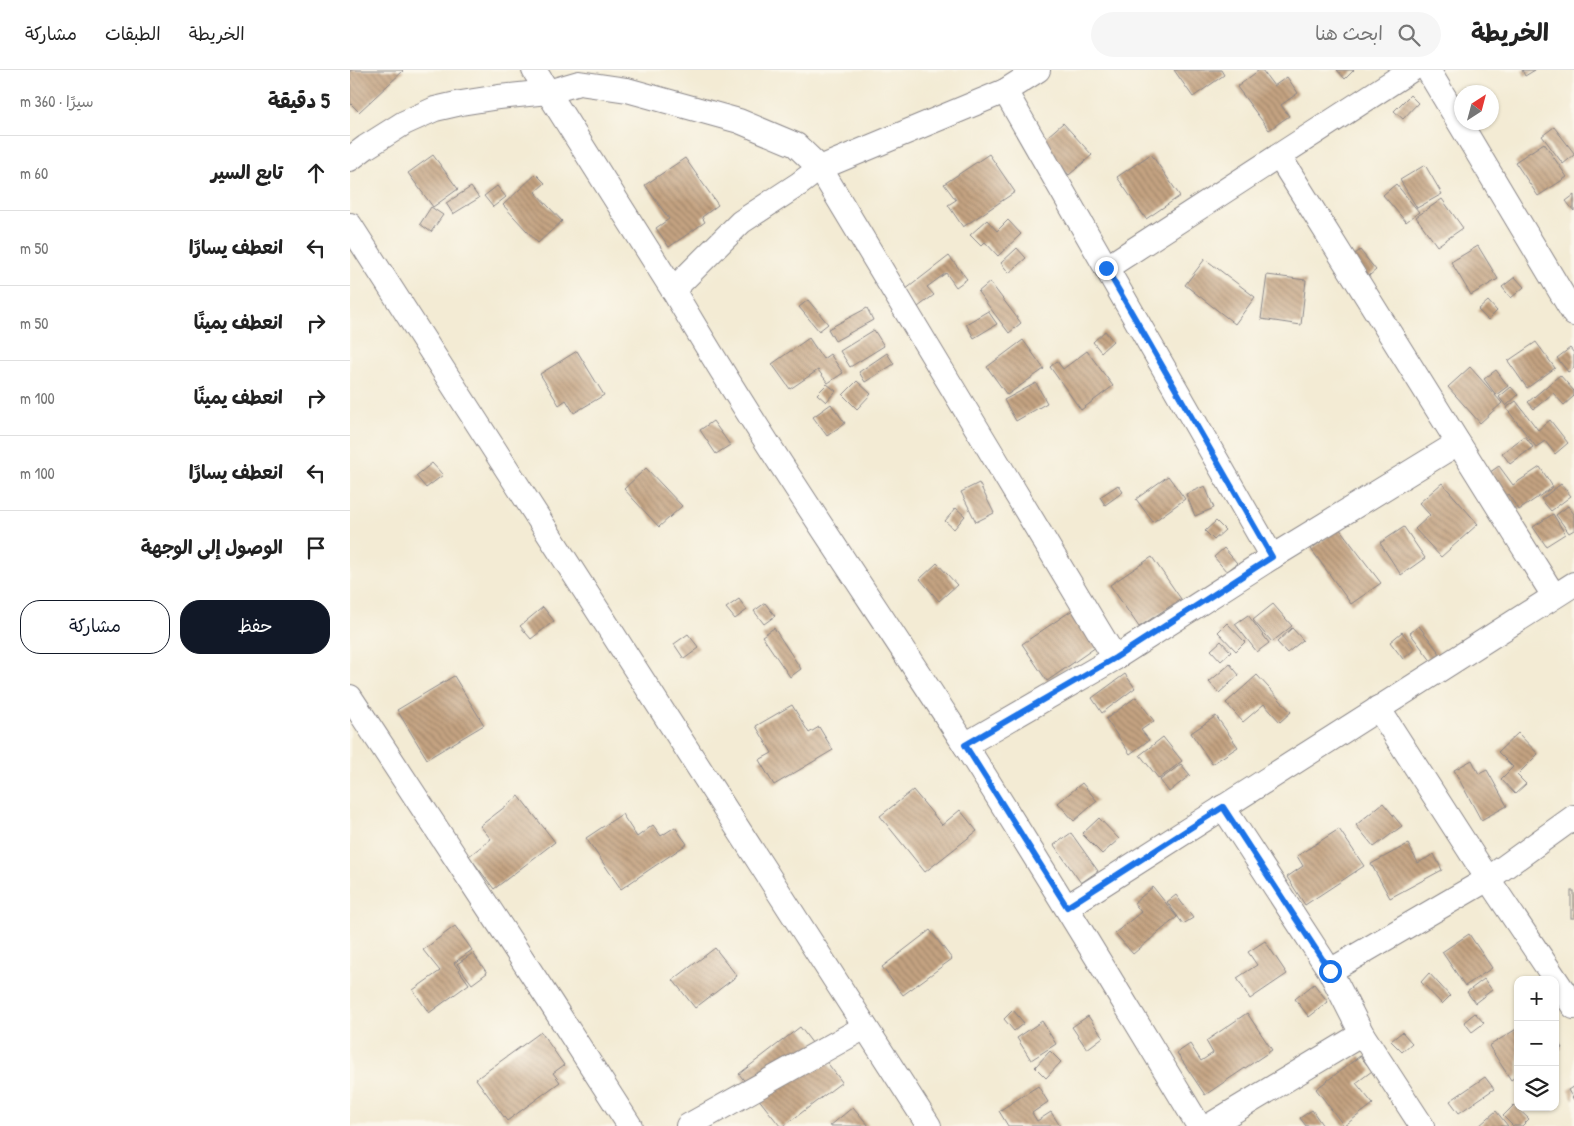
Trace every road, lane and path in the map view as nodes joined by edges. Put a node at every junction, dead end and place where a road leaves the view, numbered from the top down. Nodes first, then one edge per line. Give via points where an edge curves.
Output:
1 (534, 70) edge
2 (1038, 70) edge
3 (1411, 70) edge
4 (1428, 70) edge
5 (1005, 91) junction
6 (548, 92) junction
7 (1280, 156) junction
8 (350, 159) edge
9 (820, 168) junction
10 (350, 226) edge
11 (1106, 268) junction
12 (673, 290) junction
13 (1574, 314) edge
14 (1458, 443) junction
15 (1272, 557) junction
16 (1574, 584) edge
17 (1554, 596) junction
18 (1115, 658) junction
19 (350, 697) edge
20 (1378, 708) junction
21 (965, 745) junction
22 (1223, 807) junction
23 (1574, 817) edge
24 (1488, 879) junction
25 (1067, 907) junction
26 (1330, 971) junction
27 (1574, 1007) edge
28 (865, 1027) junction
29 (1362, 1034) junction
30 (630, 1126) edge
31 (688, 1126) edge
32 (929, 1126) edge
33 (1199, 1126) edge
34 (1209, 1126) edge
35 (1422, 1126) edge

1 - 6 street
2 - 5 street
3 - 7 street
4 - 13 street
5 - 9 street
5 - 11 street
6 - 8 street via 499,96 435,109 404,122
6 - 9 street via 579,83 627,90 739,121 796,145
6 - 12 street
7 - 11 street
7 - 14 street
9 - 12 street via 741,222
9 - 18 street
10 - 28 street
11 - 15 street
12 - 21 street via 718,365
14 - 15 street
14 - 17 street
15 - 18 street
16 - 17 street
17 - 20 street
18 - 21 street
19 - 30 street
20 - 22 street
20 - 24 street
21 - 25 street
22 - 25 street
22 - 26 street
23 - 24 street
24 - 26 street
24 - 27 street
25 - 33 street
26 - 29 street
28 - 31 street
28 - 32 street
29 - 34 street
29 - 35 street

